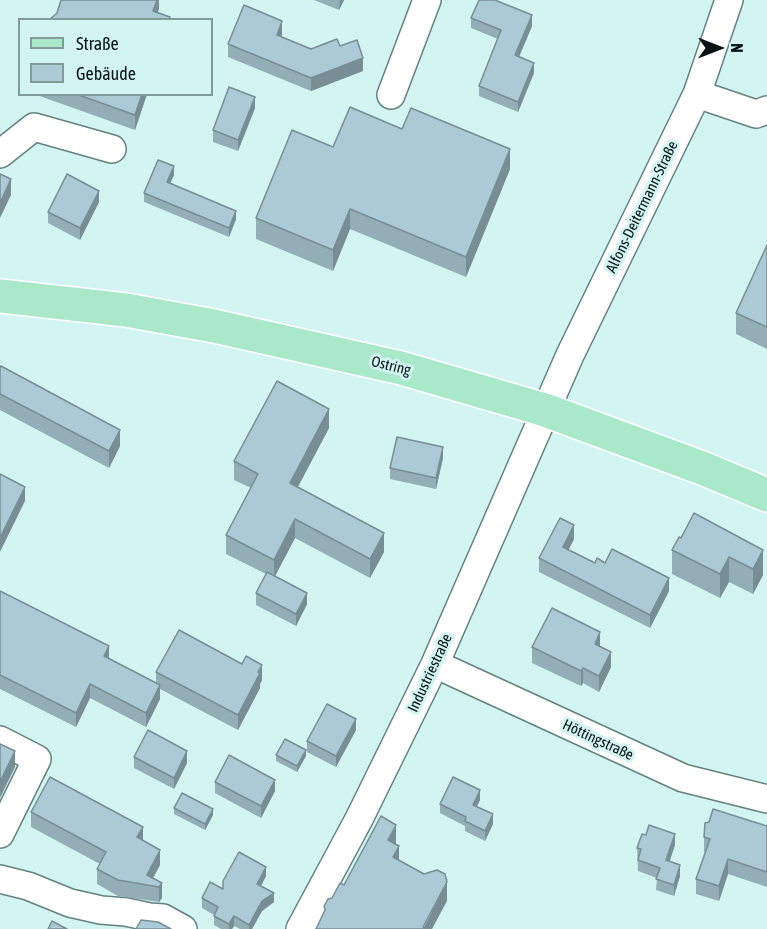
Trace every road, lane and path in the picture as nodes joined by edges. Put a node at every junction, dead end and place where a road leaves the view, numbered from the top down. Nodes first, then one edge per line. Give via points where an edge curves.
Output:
1 (427, 0) edge
2 (729, 0) edge
3 (391, 94) dead end
4 (697, 94) junction
5 (767, 110) edge
6 (112, 149) dead end
7 (1, 154) edge
8 (0, 296) edge
9 (545, 410) junction
10 (767, 495) edge
11 (435, 664) junction
12 (0, 740) edge
13 (767, 799) edge
14 (0, 834) edge
15 (0, 879) edge
16 (183, 929) edge
17 (300, 929) edge

1 - 3 street
2 - 4 street, Alfons-Deitermann-Straße
4 - 5 street via 756,114
4 - 9 street, Alfons-Deitermann-Straße
6 - 7 street via 34,127
8 - 9 main road, Ostring via 126,310 272,339 401,368
9 - 10 main road, Ostring
9 - 11 street, Industriestraße
11 - 13 street, Höttingstraße via 683,778
11 - 17 street, Industriestraße
12 - 14 street via 37,759
15 - 16 street via 70,903 163,918

